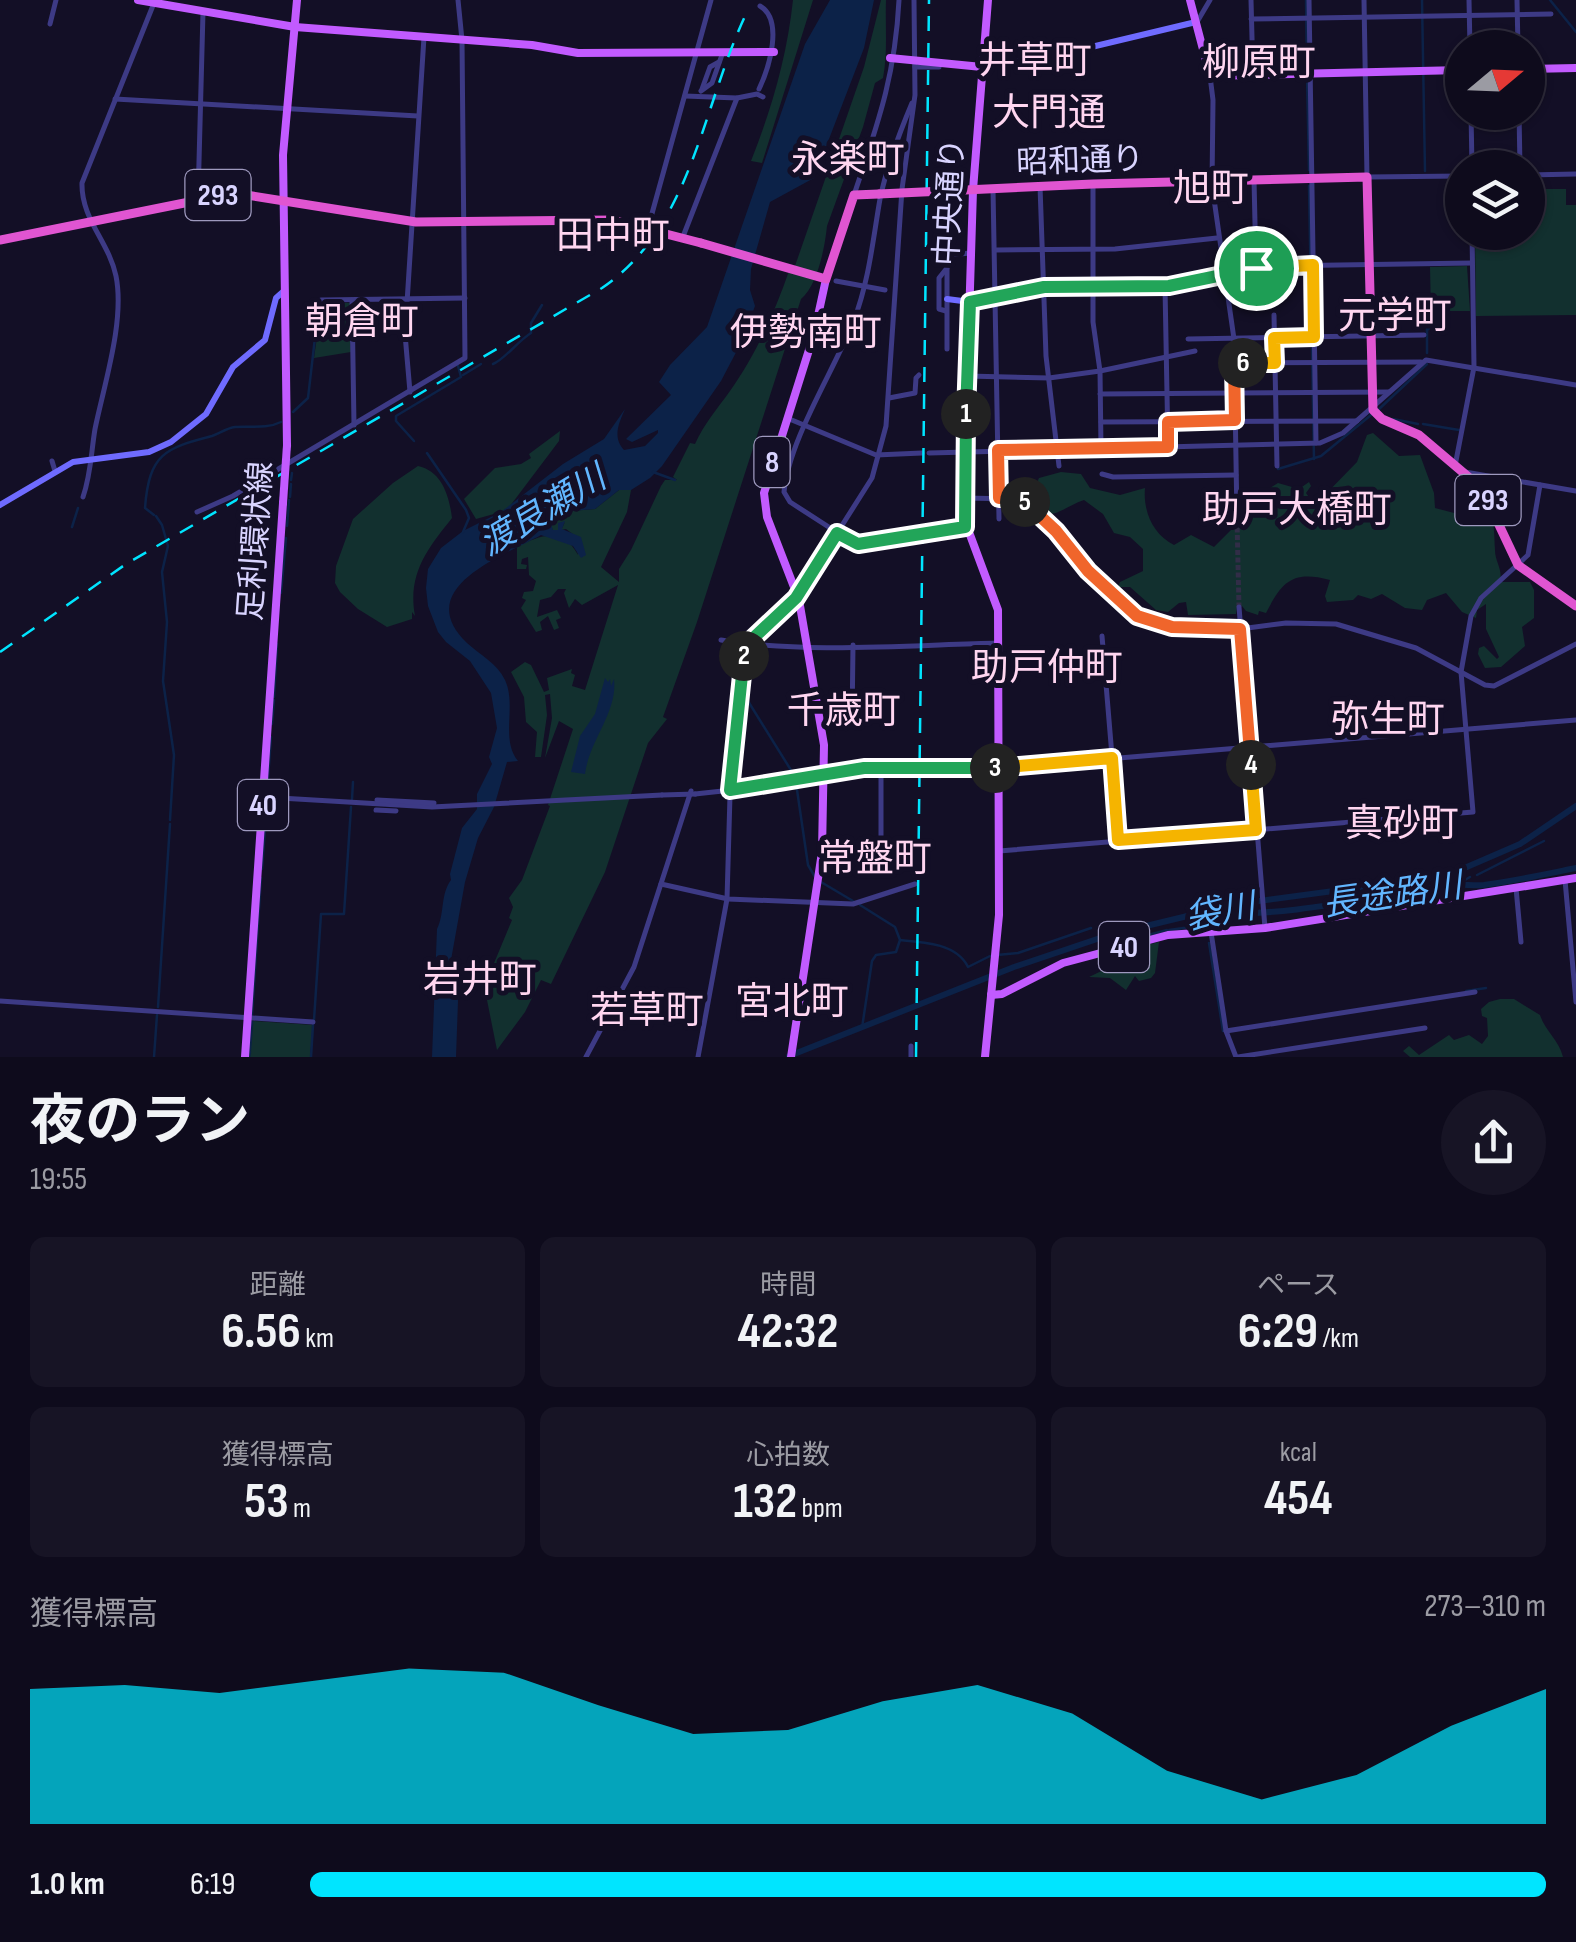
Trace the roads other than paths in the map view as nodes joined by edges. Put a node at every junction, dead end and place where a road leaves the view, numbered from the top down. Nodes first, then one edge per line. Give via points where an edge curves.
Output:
1 (56, 0) edge
2 (138, 0) edge
3 (297, 0) edge
4 (458, 0) edge
5 (711, 0) edge
6 (899, 0) edge
7 (914, 0) edge
8 (988, 0) edge
9 (1251, 0) edge
10 (1309, 0) edge
11 (1364, 0) edge
12 (1469, 0) edge
13 (1517, 0) edge
14 (1190, 1) edge
15 (1209, 1) edge
16 (154, 3) junction
17 (760, 6) dead end
18 (203, 12) junction
19 (1551, 14) dead end
20 (1517, 15) junction
21 (1469, 16) junction
22 (1309, 18) junction
23 (1364, 18) junction
24 (1251, 20) junction
25 (1197, 22) junction
26 (50, 24) dead end
27 (294, 27) junction
28 (1469, 30) edge
29 (1517, 30) edge
30 (424, 37) junction
31 (462, 40) junction
32 (697, 52) junction
33 (771, 52) junction
34 (722, 56) junction
35 (892, 58) junction
36 (915, 63) junction
37 (939, 67) dead end
38 (982, 67) junction
39 (1576, 68) edge
40 (1545, 69) edge
41 (1445, 70) edge
42 (1365, 72) junction
43 (1310, 73) junction
44 (1252, 74) junction
45 (1210, 76) junction
46 (759, 89) dead end
47 (701, 94) junction
48 (686, 96) junction
49 (763, 97) dead end
50 (738, 98) junction
51 (115, 99) junction
52 (201, 104) junction
53 (287, 108) junction
54 (910, 113) junction
55 (418, 116) junction
56 (1545, 174) edge
57 (1576, 174) edge
58 (1445, 176) edge
59 (1367, 177) junction
60 (1312, 178) junction
61 (1212, 180) junction
62 (1254, 180) junction
63 (1093, 184) junction
64 (1040, 186) junction
65 (993, 189) junction
66 (973, 190) junction
67 (854, 195) junction
68 (198, 199) junction
69 (284, 200) junction
70 (90, 221) junction
71 (465, 221) junction
72 (411, 222) junction
73 (647, 232) dead end
74 (684, 234) dead end
75 (1218, 238) junction
76 (0, 240) edge
77 (1093, 249) junction
78 (996, 250) junction
79 (1042, 250) junction
80 (1472, 250) edge
81 (972, 254) junction
82 (1472, 262) junction
83 (1368, 264) junction
84 (1313, 265) junction
85 (1256, 268) junction
86 (1224, 275) junction
87 (828, 279) junction
88 (1093, 286) junction
89 (1044, 287) junction
90 (1166, 287) junction
91 (943, 289) junction
92 (896, 291) junction
93 (998, 296) junction
94 (465, 298) junction
95 (407, 299) junction
96 (321, 300) dead end
97 (352, 300) junction
98 (970, 302) junction
99 (280, 304) junction
100 (947, 304) junction
101 (1274, 315) dead end
102 (1424, 335) dead end
103 (1370, 336) junction
104 (1314, 337) junction
105 (1274, 338) junction
106 (1188, 339) dead end
107 (1234, 339) junction
108 (947, 350) dead end
109 (1196, 351) dead end
110 (1166, 358) junction
111 (1370, 361) junction
112 (1315, 362) junction
113 (1422, 362) junction
114 (1234, 363) junction
115 (1275, 363) junction
116 (1474, 367) junction
117 (1100, 371) junction
118 (919, 375) dead end
119 (967, 376) junction
120 (998, 376) junction
121 (1049, 378) junction
122 (1576, 385) edge
123 (1370, 390) junction
124 (1315, 391) junction
125 (410, 392) junction
126 (1235, 392) junction
127 (1275, 392) junction
128 (1389, 392) junction
129 (1167, 393) junction
130 (1100, 394) junction
131 (889, 398) junction
132 (1372, 407) junction
133 (787, 418) junction
134 (1316, 419) junction
135 (1235, 420) junction
136 (1276, 420) junction
137 (1357, 421) junction
138 (1101, 422) junction
139 (1168, 422) junction
140 (354, 425) junction
141 (805, 426) junction
142 (1316, 443) junction
143 (1276, 444) junction
144 (1235, 446) junction
145 (1168, 447) junction
146 (1101, 448) junction
147 (1059, 449) junction
148 (962, 450) junction
149 (998, 450) junction
150 (881, 456) junction
151 (92, 458) junction
152 (52, 460) dead end
153 (1059, 466) dead end
154 (1276, 466) dead end
155 (1459, 468) junction
156 (55, 471) junction
157 (1102, 474) dead end
158 (1236, 475) junction
159 (1474, 477) junction
160 (1540, 485) junction
161 (1576, 490) edge
162 (83, 498) dead end
163 (963, 498) junction
164 (999, 498) junction
165 (0, 504) edge
166 (197, 512) dead end
167 (999, 519) dead end
168 (1237, 520) tunnel mouth
169 (965, 527) junction
170 (837, 533) junction
171 (1520, 567) junction
172 (798, 596) junction
173 (1576, 605) edge
174 (1239, 607) tunnel mouth
175 (1240, 629) junction
176 (1102, 636) dead end
177 (721, 640) dead end
178 (998, 643) junction
179 (1576, 644) edge
180 (746, 645) junction
181 (853, 645) junction
182 (807, 646) junction
183 (1462, 672) junction
184 (1576, 720) edge
185 (852, 724) dead end
186 (1466, 730) junction
187 (1250, 747) junction
188 (1112, 758) junction
189 (881, 768) junction
190 (999, 768) junction
191 (824, 774) junction
192 (730, 790) junction
193 (693, 792) junction
194 (264, 797) junction
195 (377, 800) dead end
196 (433, 805) junction
197 (376, 810) dead end
198 (396, 811) dead end
199 (1256, 830) junction
200 (1118, 840) junction
201 (999, 850) junction
202 (881, 854) dead end
203 (1576, 878) edge
204 (1565, 880) junction
205 (661, 884) junction
206 (914, 884) dead end
207 (1516, 888) junction
208 (727, 898) junction
209 (815, 902) junction
210 (1264, 928) junction
211 (1211, 932) junction
212 (1521, 942) dead end
213 (991, 991) junction
214 (1474, 992) dead end
215 (0, 1000) edge
216 (1576, 1002) edge
217 (248, 1018) junction
218 (313, 1022) dead end
219 (1425, 1028) dead end
220 (1226, 1031) junction
221 (911, 1046) dead end
222 (246, 1057) edge
223 (586, 1057) edge
224 (698, 1057) edge
225 (791, 1057) edge
226 (911, 1057) edge
227 (984, 1057) edge
228 (1237, 1057) edge

1 - 26 street
2 - 16 main road
3 - 27 main road, 40
4 - 31 street
5 - 32 street
6 - 35 street
7 - 36 street
8 - 38 main road, 中央通り
9 - 24 street
10 - 22 street
11 - 23 street
12 - 21 street
13 - 20 street
14 - 15 street via 1198,7
14 - 25 main road
15 - 25 street
16 - 18 main road
16 - 51 street
17 - 33 street via 773,21
18 - 27 main road
18 - 52 street
19 - 20 street
20 - 21 street
20 - 29 street
21 - 23 street
21 - 28 street
22 - 23 street
22 - 24 street
22 - 43 street
23 - 42 street
24 - 44 street
25 - 38 main road
25 - 45 main road
27 - 30 main road
27 - 53 main road, 足利環状線 / 40
30 - 31 main road
30 - 55 street
31 - 32 main road via 578,54
31 - 71 street
32 - 34 main road
32 - 48 street
33 - 34 main road
33 - 46 street
34 - 47 street via 710,66
35 - 36 main road
35 - 67 street via 878,130
36 - 37 street
36 - 38 main road
36 - 54 street
38 - 66 main road, 中央通り
39 - 40 main road
41 - 42 main road
42 - 43 main road
42 - 59 street
43 - 44 main road
43 - 60 street
44 - 45 main road
45 - 61 street
47 - 48 street
47 - 50 street
48 - 73 street
49 - 50 street
50 - 74 street
51 - 52 street
51 - 70 street via 83,178 82,203
52 - 53 street
52 - 68 street
53 - 55 street
53 - 69 main road, 足利環状線 / 40
54 - 92 street
54 - 141 street via 882,190 856,314
55 - 72 street
56 - 57 street
58 - 59 street
59 - 60 highway, 昭和通り
59 - 83 highway
60 - 62 highway, 昭和通り
60 - 84 street
61 - 62 highway, 昭和通り
61 - 63 highway, 昭和通り
61 - 75 street
62 - 85 street
63 - 64 highway, 昭和通り
63 - 77 street
64 - 65 highway, 昭和通り
64 - 79 street
65 - 66 highway, 昭和通り
65 - 78 street
66 - 67 highway, 昭和通り, bridge
66 - 81 main road, 中央通り
67 - 87 highway
68 - 69 highway, 293 via 242,192
68 - 70 highway, 293
69 - 72 highway, 293
69 - 99 main road, 足利環状線 / 40
70 - 76 highway, 293
70 - 151 street via 117,286
71 - 72 highway, 293
71 - 87 highway, 293, bridge via 612,220
71 - 94 street
72 - 95 street
75 - 77 street
75 - 86 street
77 - 79 street
77 - 88 street
78 - 79 street
78 - 93 street
79 - 89 street
80 - 82 street
81 - 91 street via 948,254 939,278
81 - 98 main road, 中央通り
82 - 83 street
82 - 116 street
83 - 84 street
83 - 103 highway
84 - 85 street
84 - 104 street
85 - 86 street
86 - 90 street
86 - 107 street
87 - 92 street, bridge
87 - 133 main road, 8
88 - 89 street
88 - 90 street
88 - 117 street
89 - 93 street
89 - 121 street
90 - 110 street
91 - 100 street
91 - 100 street via 939,310
92 - 131 street
93 - 98 street
93 - 120 street
94 - 95 street
94 - 125 street via 464,359
95 - 97 street
95 - 125 street
96 - 97 street
97 - 140 street
98 - 100 main road
98 - 119 main road, 中央通り
99 - 151 main road via 266,338 233,367 201,419 158,450
99 - 194 main road, 足利環状線 / 40, bridge via 287,445
100 - 108 street
101 - 105 street
102 - 103 street
103 - 104 street
103 - 111 highway
104 - 105 street
104 - 112 street
105 - 107 street
105 - 115 street
106 - 107 street
107 - 114 street
109 - 110 street
110 - 117 street
110 - 129 street
111 - 112 street
111 - 113 street
111 - 123 highway
112 - 115 street
112 - 124 street
113 - 116 street
113 - 128 street
114 - 115 street
114 - 126 street
115 - 127 street
116 - 122 street
116 - 155 street
117 - 121 street
117 - 130 street
118 - 131 street via 916,393
119 - 120 street
119 - 148 main road, 中央通り
120 - 121 street
120 - 149 street
121 - 147 street
123 - 124 street
123 - 128 street
123 - 132 highway
124 - 127 street
124 - 134 street
125 - 140 street
126 - 127 street
126 - 129 street
126 - 135 street
127 - 136 street
128 - 132 street
129 - 130 street
129 - 139 street
130 - 138 street
131 - 150 street
132 - 137 street
132 - 155 highway, 293
133 - 141 street
133 - 172 main road, 8 via 764,506
134 - 136 street
134 - 137 street
134 - 142 street
135 - 136 street
135 - 139 street
135 - 144 street
136 - 143 street
137 - 142 street via 1340,436
138 - 139 street
138 - 146 street
139 - 145 street
140 - 166 street
141 - 150 street
141 - 170 street via 784,492
142 - 143 street
143 - 144 street
143 - 154 street
144 - 145 street
144 - 158 street
145 - 146 street
146 - 147 street
147 - 149 street
147 - 153 street
148 - 149 street
148 - 150 street
148 - 163 main road, 中央通り
149 - 164 street
150 - 170 street
151 - 156 main road
151 - 162 street
152 - 156 street
155 - 159 highway, 293
156 - 165 main road
157 - 158 street
158 - 168 street
159 - 160 street
159 - 171 highway, 293
160 - 161 street
160 - 171 street
163 - 164 street
163 - 169 main road, 中央通り
164 - 167 street
164 - 175 street via 1022,500 1137,616 1172,627
169 - 170 street via 858,544
169 - 178 main road, 中央通り via 997,604
170 - 172 street
171 - 173 highway, 293
171 - 183 street via 1474,609
172 - 180 street
172 - 182 main road, 8
174 - 175 street
175 - 183 street via 1336,624 1416,648
175 - 187 street
176 - 188 street
177 - 180 street
178 - 181 street
178 - 190 main road, 中央通り
179 - 183 street via 1494,686
180 - 182 street
180 - 192 street
181 - 182 street
181 - 185 street
182 - 191 main road, 8
183 - 186 street
184 - 186 street
186 - 187 street
186 - 199 street via 1473,812
187 - 188 street
187 - 199 street
188 - 190 street
188 - 200 street
189 - 190 street
189 - 191 street
189 - 202 street
190 - 201 main road, 中央通り
191 - 192 street
191 - 209 main road, 8
192 - 193 street
192 - 208 street
193 - 196 street, bridge
193 - 205 street
194 - 196 street
194 - 217 main road, 足利環状線 / 40
195 - 196 street
197 - 198 street
199 - 200 street
199 - 210 street
200 - 201 street
201 - 213 main road, 中央通り
203 - 204 main road, 40
204 - 207 main road, 40
204 - 216 street
205 - 208 street
205 - 223 street via 634,967
206 - 209 street via 857,903
207 - 210 main road, 40
207 - 212 street
208 - 209 street
208 - 224 street
209 - 225 main road, 8
210 - 211 main road, 40
211 - 213 main road, 40 via 1068,961 1002,994
211 - 220 street
213 - 227 main road
214 - 220 street
215 - 217 street
217 - 218 street
217 - 222 main road, 足利環状線 / 40
219 - 228 street
220 - 228 street
221 - 226 street

